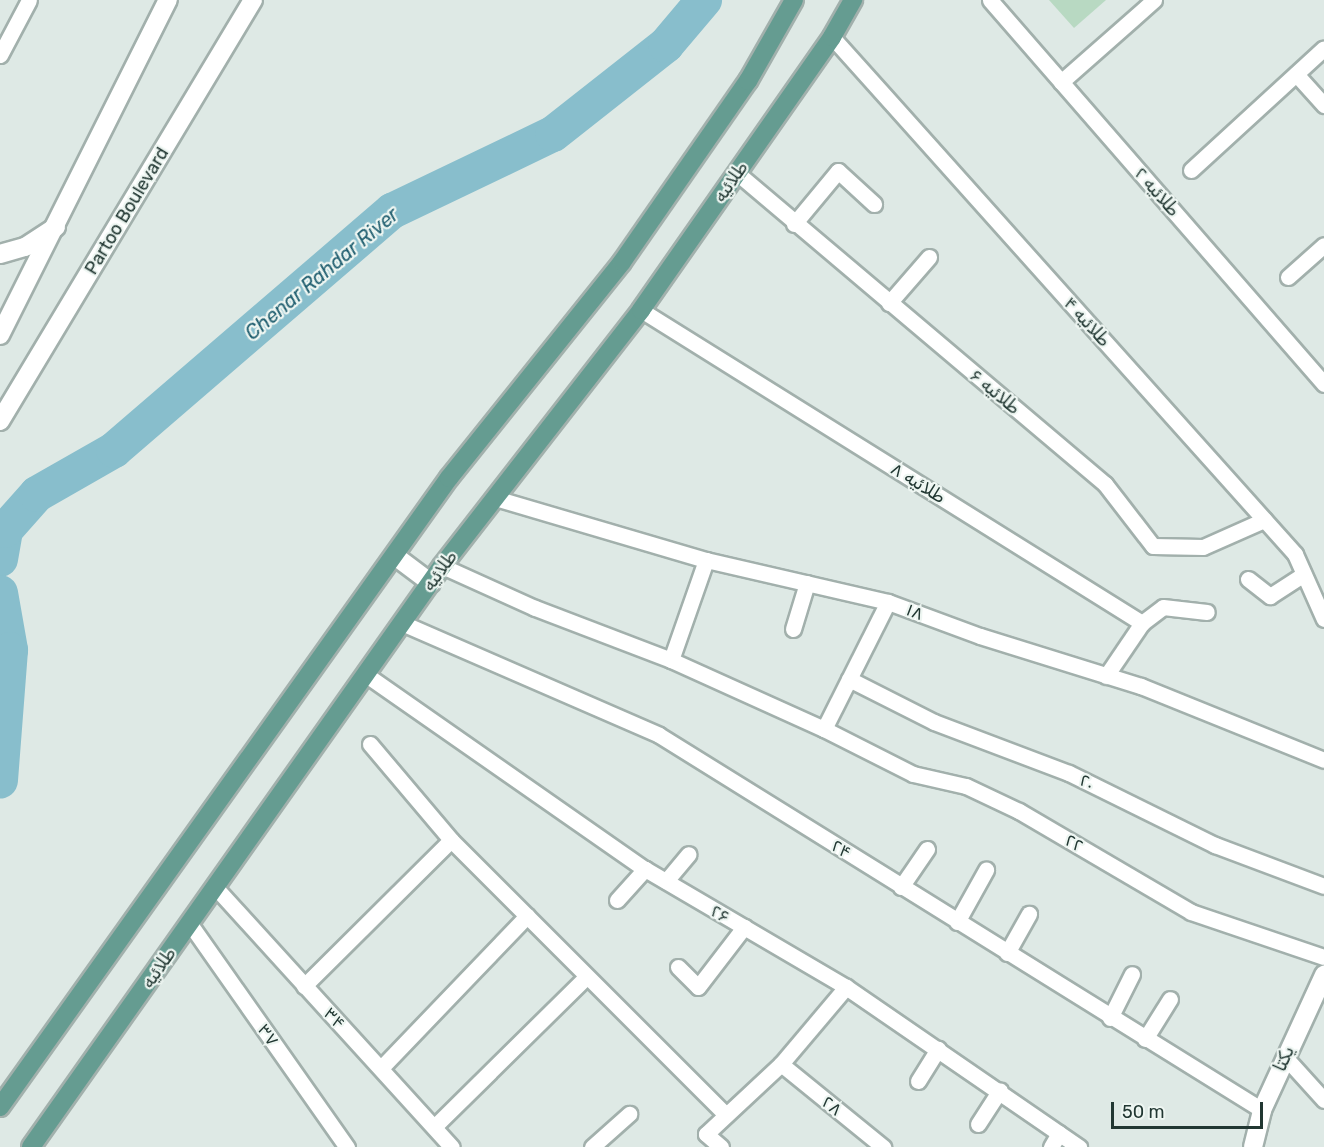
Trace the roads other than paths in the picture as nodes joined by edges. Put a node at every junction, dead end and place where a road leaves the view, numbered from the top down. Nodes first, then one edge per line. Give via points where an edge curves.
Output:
1 (29, 0) edge
2 (168, 0) edge
3 (253, 0) edge
4 (794, 0) edge
5 (853, 0) edge
6 (990, 0) edge
7 (1154, 0) edge
8 (832, 37) junction
9 (1324, 48) edge
10 (0, 55) edge
11 (1296, 74) junction
12 (1061, 82) junction
13 (1324, 105) edge
14 (1191, 170) dead end
15 (737, 173) junction
16 (874, 204) dead end
17 (794, 224) junction
18 (56, 227) junction
19 (1324, 246) edge
20 (0, 254) edge
21 (929, 257) dead end
22 (1288, 277) dead end
23 (889, 303) junction
24 (641, 310) junction
25 (0, 335) edge
26 (1324, 384) edge
27 (0, 421) edge
28 (495, 498) junction
29 (1264, 520) junction
30 (395, 556) junction
31 (706, 560) junction
32 (442, 566) junction
33 (1304, 574) junction
34 (1248, 579) dead end
35 (431, 583) junction
36 (807, 583) junction
37 (888, 602) junction
38 (1207, 612) dead end
39 (1324, 619) edge
40 (402, 623) junction
41 (1142, 623) junction
42 (793, 629) dead end
43 (671, 660) junction
44 (365, 674) junction
45 (1106, 675) junction
46 (849, 679) junction
47 (824, 729) junction
48 (370, 744) dead end
49 (1324, 760) edge
50 (451, 840) junction
51 (927, 849) dead end
52 (689, 854) dead end
53 (645, 869) junction
54 (986, 870) dead end
55 (666, 881) junction
56 (1324, 886) edge
57 (902, 887) junction
58 (216, 888) junction
59 (617, 900) dead end
60 (1029, 914) dead end
61 (527, 916) junction
62 (957, 922) junction
63 (190, 924) junction
64 (744, 927) junction
65 (1007, 953) junction
66 (1324, 957) edge
67 (678, 967) dead end
68 (1132, 974) dead end
69 (1324, 975) edge
70 (585, 978) junction
71 (304, 986) junction
72 (846, 987) junction
73 (1170, 999) dead end
74 (1110, 1018) junction
75 (1146, 1039) junction
76 (938, 1048) junction
77 (1285, 1057) junction
78 (781, 1064) junction
79 (381, 1068) junction
80 (918, 1080) dead end
81 (1000, 1090) junction
82 (1324, 1100) edge
83 (0, 1107) edge
84 (1262, 1110) junction
85 (629, 1114) dead end
86 (726, 1115) junction
87 (978, 1124) dead end
88 (434, 1127) junction
89 (1059, 1132) junction
90 (31, 1147) edge
91 (347, 1147) edge
92 (452, 1147) edge
93 (592, 1147) edge
94 (721, 1147) edge
95 (883, 1147) edge
96 (1050, 1147) edge
97 (1079, 1147) edge
98 (1253, 1147) edge

1 - 10 street
2 - 18 main road
3 - 27 main road, Partoo Boulevard
4 - 30 main road via 747,81 622,262 449,478
5 - 8 main road, طلائیه
6 - 12 street, طلائیه ۲
7 - 12 street
8 - 15 main road, طلائیه
8 - 29 street, طلائیه ۴
9 - 11 street
11 - 13 street
11 - 14 street
12 - 26 street, طلائیه ۲
15 - 17 street, طلائیه ۶
15 - 24 main road, طلائیه
16 - 17 street via 837,171
17 - 23 street, طلائیه ۶
18 - 20 main road via 25,247
18 - 25 main road
19 - 22 street
21 - 23 street
23 - 29 street, طلائیه ۶ via 1105,484 1154,546 1203,548
24 - 28 main road, طلائیه
24 - 41 street, طلائیه ۸
28 - 31 street, ۱۸
28 - 32 main road, طلائیه
29 - 33 street, طلائیه ۴ via 1295,554
30 - 35 main road
30 - 83 main road
31 - 36 street, ۱۸
31 - 43 street
32 - 35 main road, طلائیه
32 - 43 street, ۲۲ via 535,608
33 - 34 street via 1270,596
33 - 39 street, طلائیه ۴
35 - 40 main road, طلائیه
36 - 37 street, ۱۸
36 - 42 street
37 - 45 street, ۱۸ via 980,636
37 - 46 street
38 - 41 street via 1163,607
40 - 44 main road, طلائیه
40 - 57 street, ۲۴ via 659,735
41 - 45 street
43 - 47 street, ۲۲
44 - 53 street, ۲۶
44 - 58 main road, طلائیه
45 - 49 street, ۱۸ via 1281,740
46 - 47 street
46 - 56 street, ۲۰ via 934,722 1069,773 1215,845
47 - 66 street, ۲۲ via 913,774 966,786 1019,811 1191,912
48 - 50 street
50 - 61 street
50 - 71 street
51 - 57 street
52 - 55 street
53 - 55 street, ۲۶
53 - 59 street
54 - 62 street
55 - 64 street, ۲۶
57 - 62 street, ۲۴
58 - 63 main road, طلائیه
58 - 71 street, ۳۴
60 - 65 street
61 - 70 street
61 - 79 street
62 - 65 street, ۲۴
63 - 90 main road, طلائیه
63 - 91 street, ۳۷
64 - 67 street via 698,987
64 - 72 street, ۲۶
65 - 74 street, ۲۴
68 - 74 street
69 - 77 main road, یکتا
70 - 86 street
70 - 88 street
71 - 79 street, ۳۴
72 - 76 street, ۲۶
72 - 78 street
73 - 75 street
74 - 75 street, ۲۴
75 - 84 street, ۲۴
76 - 80 street
76 - 81 street, ۲۶
77 - 82 street
77 - 84 main road, یکتا
78 - 86 street
78 - 95 street, ۲۸
79 - 88 street, ۳۴
81 - 87 street
81 - 89 street, ۲۶
84 - 98 main road, یکتا
85 - 93 street
86 - 94 street via 706,1134
88 - 92 street, ۳۴
89 - 96 street
89 - 97 street, ۲۶

